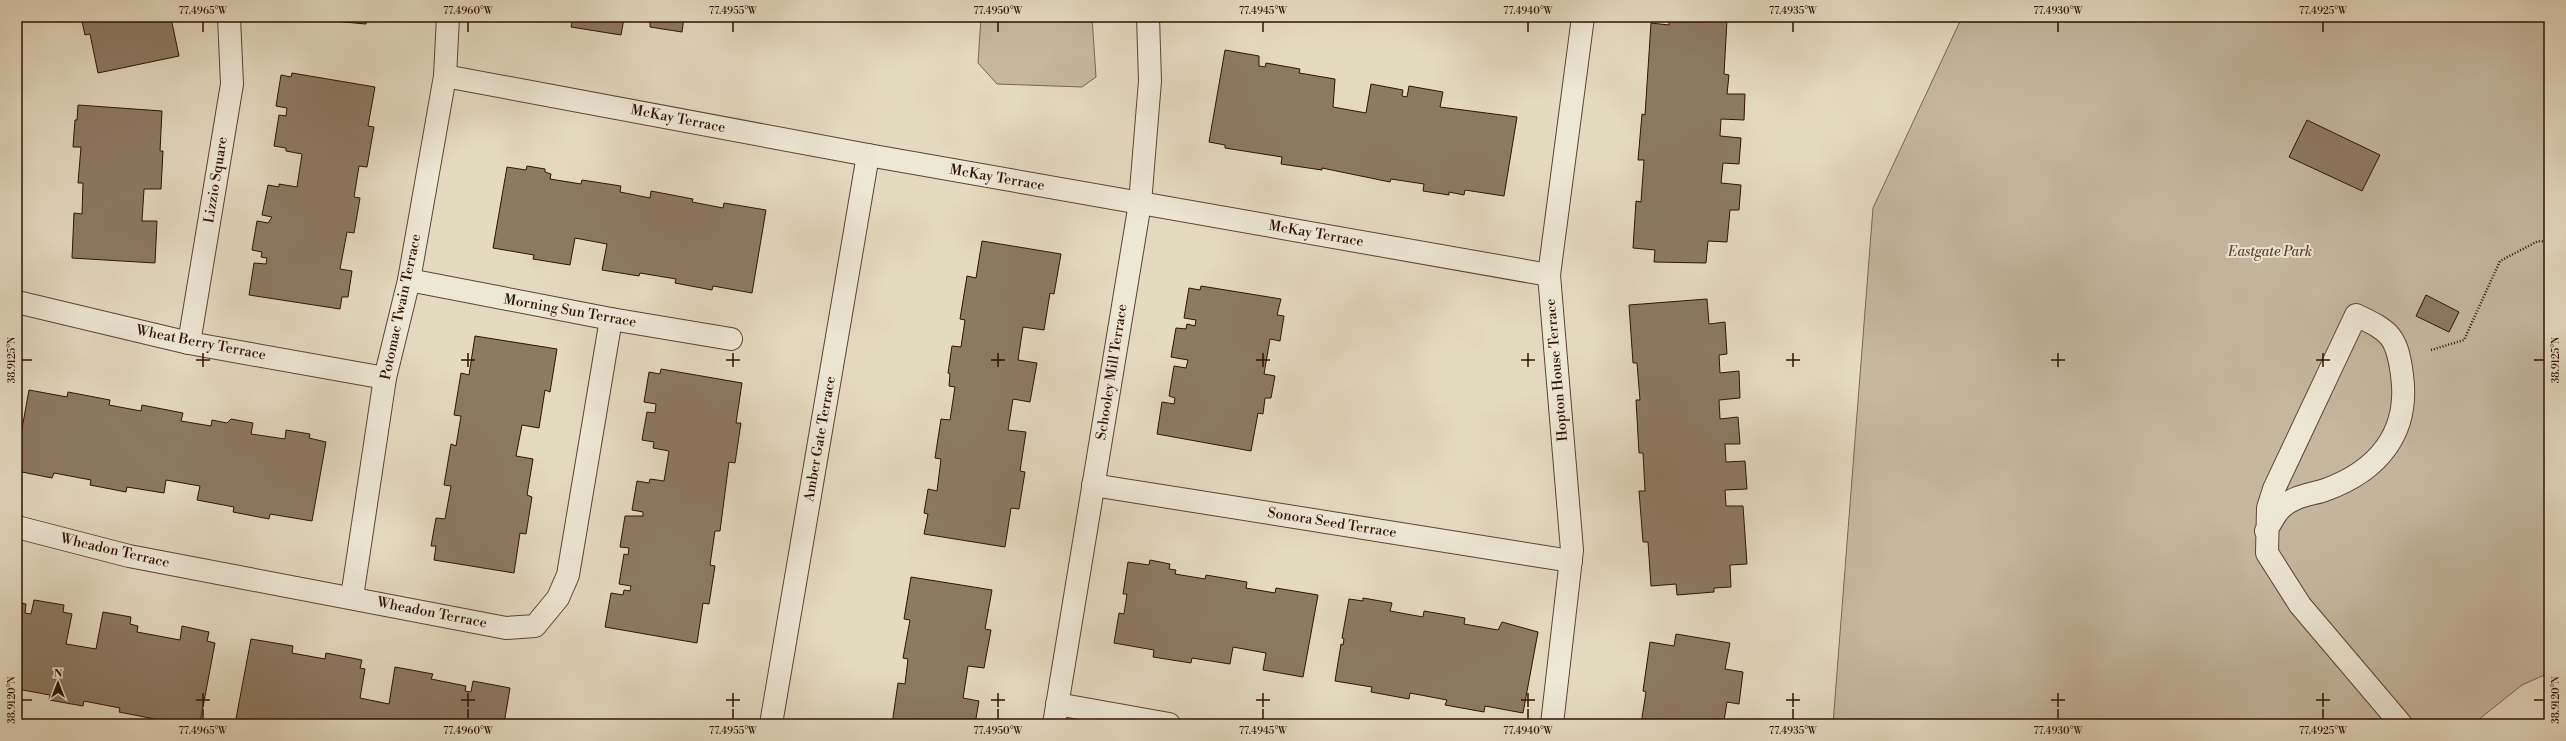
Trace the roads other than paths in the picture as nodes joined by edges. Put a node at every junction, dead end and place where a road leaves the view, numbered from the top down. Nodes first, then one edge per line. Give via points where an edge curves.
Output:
1 (229, 17) edge
2 (448, 17) edge
3 (1148, 17) edge
4 (1583, 17) edge
5 (445, 76) junction
6 (868, 155) junction
7 (1140, 203) junction
8 (1549, 275) junction
9 (409, 280) junction
10 (17, 302) edge
11 (611, 319) junction
12 (732, 339) dead end
13 (189, 343) junction
14 (385, 378) junction
15 (1094, 484) junction
16 (17, 527) edge
17 (2266, 531) junction
18 (1570, 561) junction
19 (352, 597) junction
20 (1055, 714) edge
21 (771, 724) edge
22 (1169, 724) edge
23 (1552, 724) edge
24 (2402, 724) edge

1 - 13 street, Lizzio Square via 232,84
2 - 5 street, Potomac Twain Terrace
3 - 7 street, Schooley Mill Terrace via 1150,81
4 - 8 street, Hopton House Terrace
5 - 6 street, McKay Terrace
5 - 9 street, Potomac Twain Terrace
6 - 7 street, McKay Terrace
6 - 21 street, Amber Gate Terrace
7 - 8 street, McKay Terrace
7 - 15 street, Schooley Mill Terrace
8 - 18 street, Hopton House Terrace via 1572,550
9 - 11 street, Morning Sun Terrace
9 - 14 street, Potomac Twain Terrace
10 - 13 street, Wheat Berry Terrace
11 - 12 street, Morning Sun Terrace
11 - 19 street, Wheadon Terrace via 568,575 558,598 535,626 506,628
13 - 14 street, Wheat Berry Terrace
14 - 19 street, Potomac Twain Terrace
15 - 18 street, Sonora Seed Terrace
15 - 20 street, Schooley Mill Terrace
16 - 19 street, Wheadon Terrace via 129,556
17 - 17 street via 2268,508 2274,489 2356,315 2381,326 2393,339 2400,360 2403,400 2398,426 2382,455 2367,469 2343,483 2307,493 2280,508
17 - 24 street via 2267,553 2300,605
18 - 23 street, Hopton House Terrace
20 - 22 street

